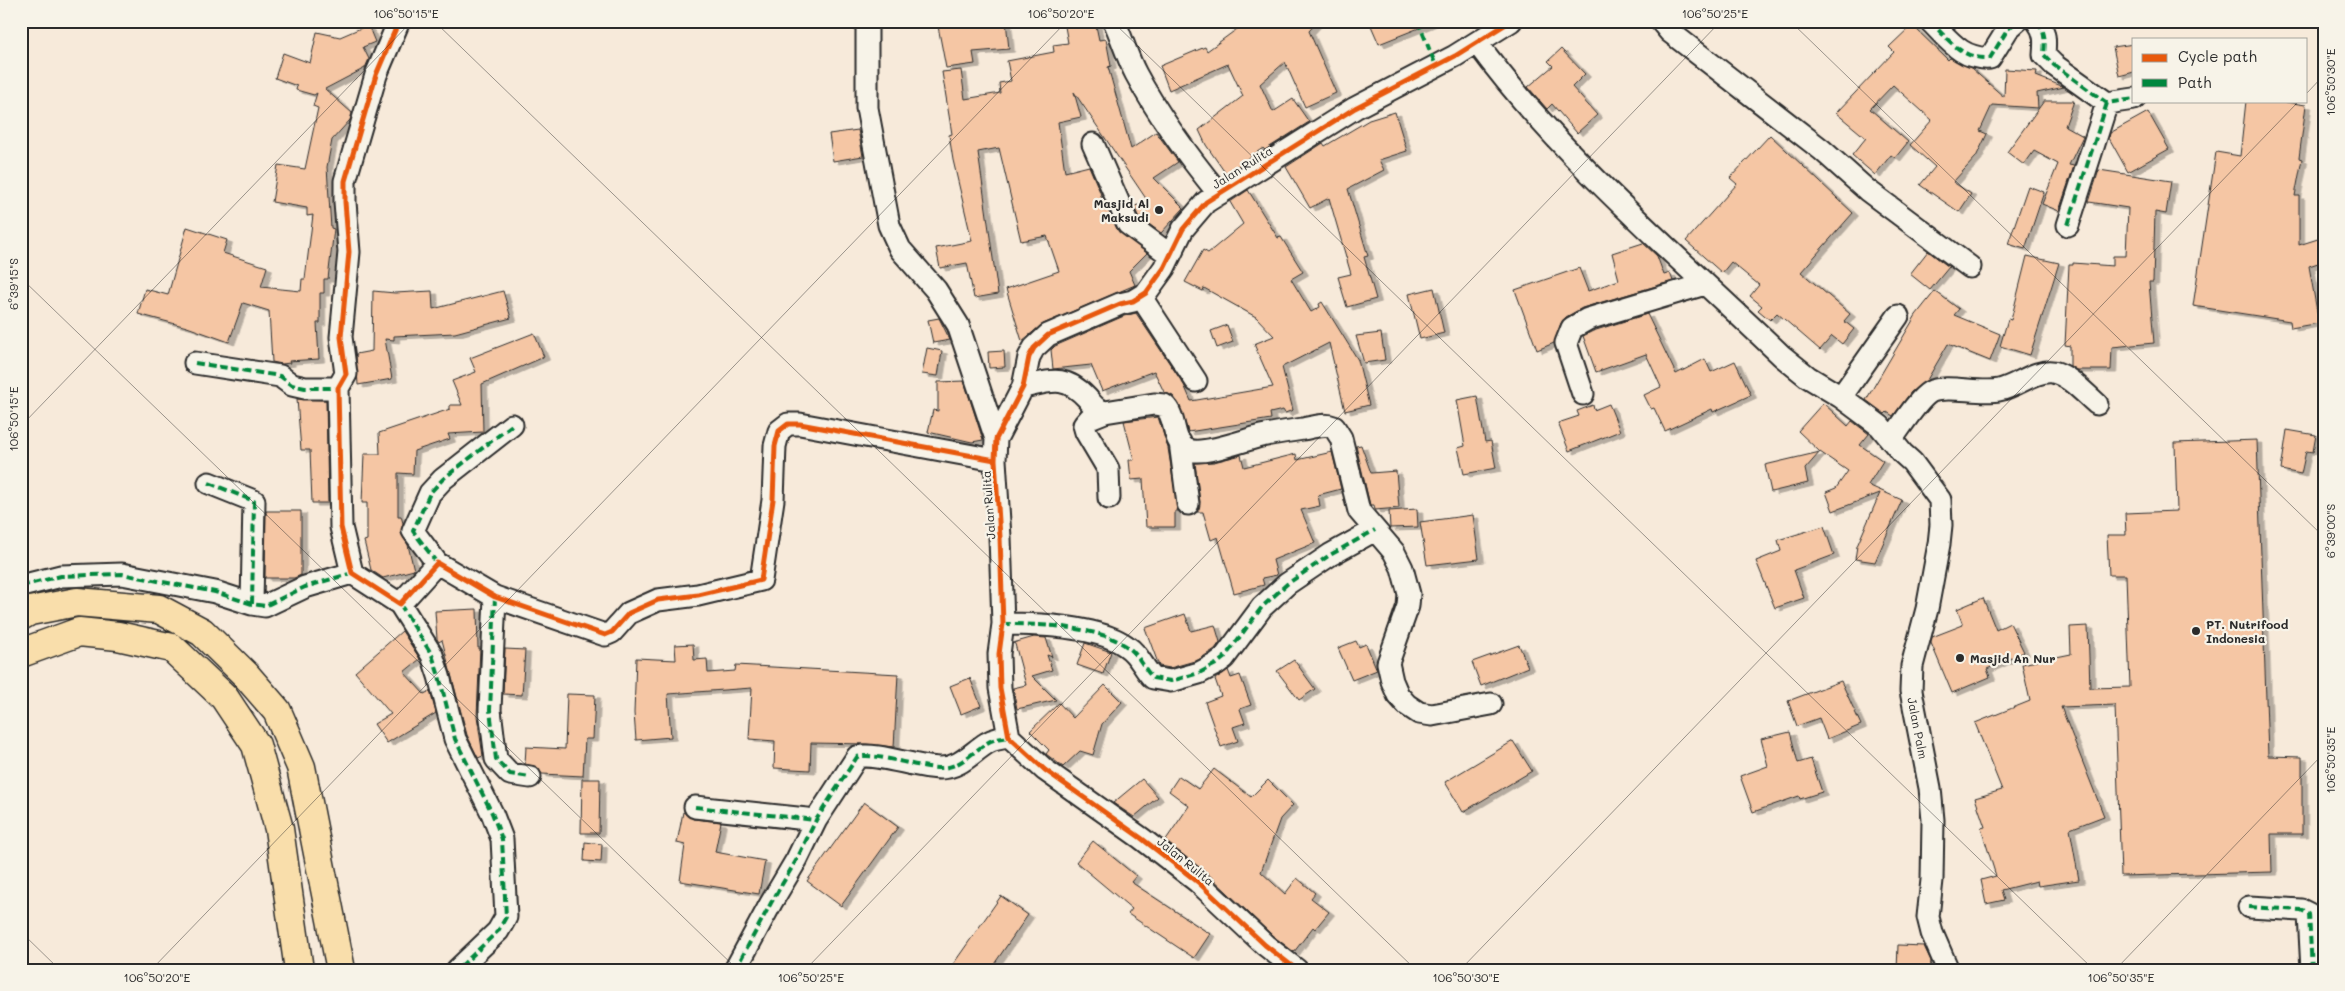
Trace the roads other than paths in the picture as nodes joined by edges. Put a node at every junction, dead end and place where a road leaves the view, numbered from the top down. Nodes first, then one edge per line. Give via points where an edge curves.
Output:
1 (399, 21) edge
2 (865, 21) edge
3 (1114, 21) edge
4 (1511, 21) edge
5 (1661, 21) edge
6 (1930, 21) edge
7 (2016, 21) edge
8 (2037, 21) edge
9 (1477, 43) junction
10 (2132, 99) edge
11 (2107, 103) junction
12 (1093, 144) dead end
13 (1219, 194) junction
14 (2068, 225) dead end
15 (1170, 255) junction
16 (1970, 267) dead end
17 (1705, 284) junction
18 (1142, 297) junction
19 (1898, 316) dead end
20 (195, 363) dead end
21 (1196, 380) dead end
22 (1023, 387) junction
23 (338, 388) junction
24 (1583, 394) dead end
25 (1841, 396) junction
26 (2097, 404) dead end
27 (1105, 412) junction
28 (512, 425) dead end
29 (1891, 440) junction
30 (1180, 442) junction
31 (996, 450) junction
32 (209, 483) dead end
33 (1110, 498) dead end
34 (1188, 504) dead end
35 (1375, 530) junction
36 (437, 563) junction
37 (352, 573) junction
38 (21, 586) edge
39 (495, 597) junction
40 (252, 604) junction
41 (400, 604) junction
42 (21, 616) edge
43 (1002, 624) junction
44 (21, 653) edge
45 (1491, 704) dead end
46 (1009, 737) junction
47 (530, 777) dead end
48 (695, 807) dead end
49 (816, 820) junction
50 (2249, 908) dead end
51 (1948, 968) edge
52 (299, 970) edge
53 (342, 970) edge
54 (457, 970) edge
55 (736, 970) edge
56 (1297, 970) edge
57 (2312, 970) edge

1 - 23 street via 376,75 345,180 344,202 350,252 341,337 346,374
2 - 31 street via 867,108 889,225 900,250 936,290 958,325
3 - 13 street via 1135,72 1151,100
4 - 9 street, Jalan Rulita
5 - 16 street via 1670,32 1822,150 1867,190
6 - 7 street via 1964,54 1978,59 1990,58
8 - 11 street via 2043,28 2044,55 2054,66
9 - 13 street, Jalan Rulita via 1354,108
9 - 17 street via 1508,85 1580,165
10 - 11 street
11 - 14 street
12 - 15 street via 1128,224
13 - 15 street, Jalan Rulita via 1206,202 1190,220
15 - 18 street, Jalan Rulita via 1158,278
17 - 24 street via 1588,319 1572,328 1566,343
17 - 25 street via 1782,356 1808,377
18 - 21 street
18 - 22 street, Jalan Rulita via 1044,339 1030,352
19 - 25 street
20 - 23 street via 280,376 292,385 305,388
22 - 27 street via 1066,381 1098,410
22 - 31 street, Jalan Rulita
23 - 37 street via 341,527
25 - 29 street via 1880,426
26 - 29 street via 2064,375 2051,372 1998,390 1974,392 1942,388 1925,396
27 - 30 street via 1164,405 1171,412
27 - 33 street via 1090,418 1084,425 1108,469
28 - 36 street via 443,479 430,494 413,531
29 - 51 street, Jalan Palm via 1940,500 1941,525 1927,609 1912,666 1911,690 1933,820 1928,917
30 - 34 street
30 - 35 street via 1187,450 1196,451 1329,425 1338,431 1341,438 1359,511
31 - 39 street via 788,424 779,431 775,446 773,500 761,580 698,595 658,600 629,614 605,636
31 - 43 street, Jalan Rulita
32 - 40 street via 254,501
35 - 43 street via 1287,584 1262,607 1224,658 1199,673 1171,681 1153,678 1135,653 1116,640 1041,624
35 - 45 street via 1394,552 1409,594 1408,606 1388,663 1398,695 1419,713 1432,715
36 - 39 street
36 - 41 street
37 - 40 street via 305,586 265,606
37 - 41 street
38 - 40 street via 61,576 122,574 215,592
39 - 47 street via 490,710 496,759 510,774
41 - 54 street via 432,655 455,739 502,839 506,917 498,931
42 - 53 highway via 30,611 77,602 159,609 202,632 245,674 277,711 301,767
43 - 46 street, Jalan Rulita via 1000,688
44 - 52 highway via 79,632 118,636 172,648 224,697 256,745 279,829
46 - 49 street via 988,742 964,761 941,768 866,755 857,758
46 - 56 street, Jalan Rulita via 1045,770 1192,877
48 - 49 street
49 - 55 street
50 - 57 street via 2301,910 2309,914

